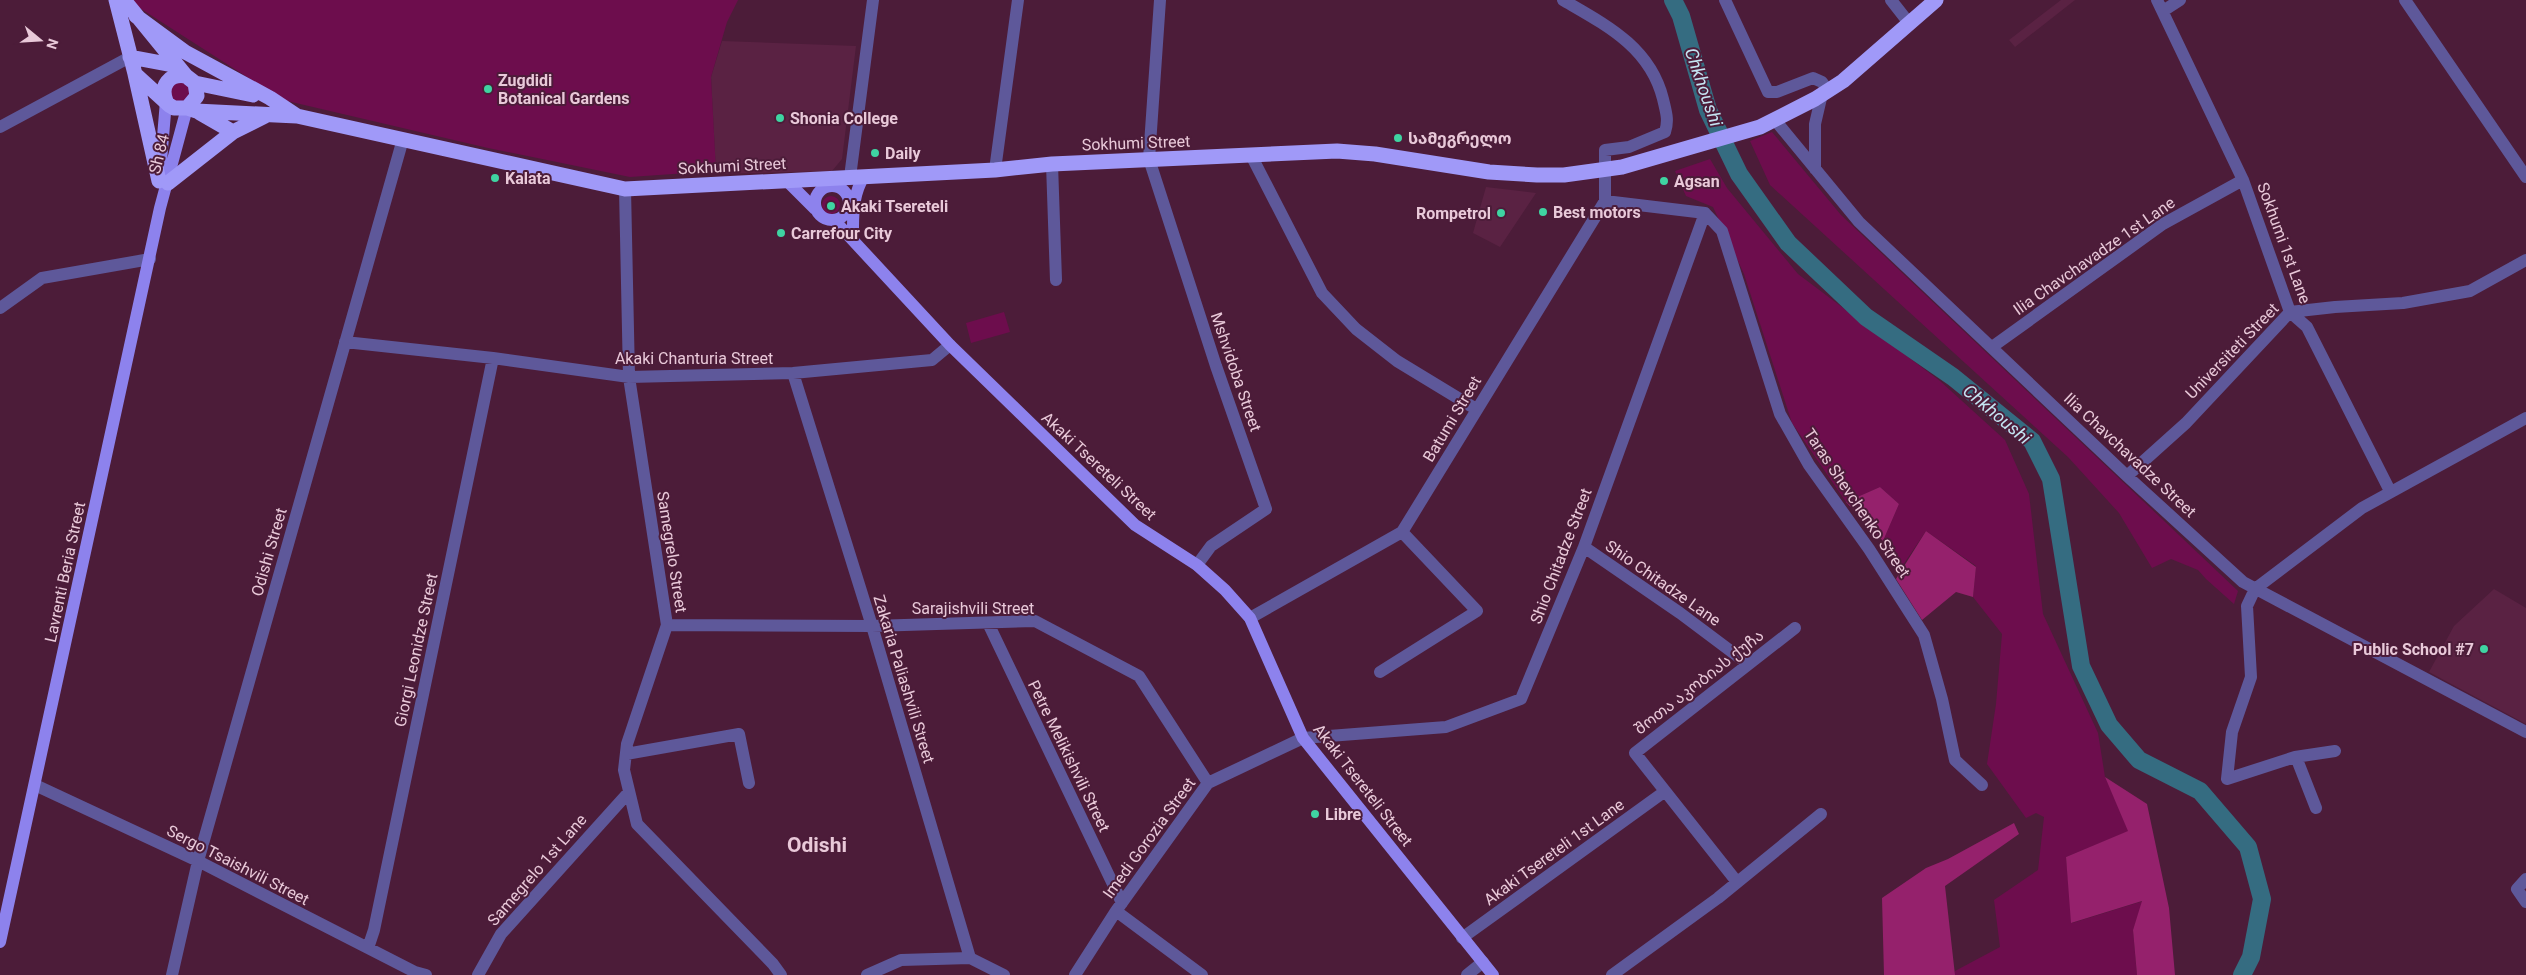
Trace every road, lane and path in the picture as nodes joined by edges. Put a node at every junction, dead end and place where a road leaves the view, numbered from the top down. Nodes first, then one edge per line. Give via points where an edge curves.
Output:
1 (116, 0) edge
2 (124, 0) edge
3 (873, 0) edge
4 (1018, 0) edge
5 (1160, 0) edge
6 (1563, 0) edge
7 (1726, 0) edge
8 (1891, 0) edge
9 (1936, 0) edge
10 (2180, 0) edge
11 (2405, 0) edge
12 (2160, 5) edge
13 (136, 16) junction
14 (1909, 23) junction
15 (130, 57) junction
16 (135, 74) junction
17 (186, 75) junction
18 (1825, 92) junction
19 (270, 98) junction
20 (166, 101) junction
21 (192, 110) junction
22 (265, 116) junction
23 (297, 116) junction
24 (1775, 120) junction
25 (0, 127) edge
26 (233, 132) junction
27 (403, 139) junction
28 (1251, 155) junction
29 (1149, 159) junction
30 (1052, 164) junction
31 (1815, 169) junction
32 (995, 170) junction
33 (1604, 170) junction
34 (857, 177) junction
35 (2526, 177) edge
36 (2243, 180) junction
37 (787, 181) junction
38 (164, 182) junction
39 (824, 184) junction
40 (625, 189) junction
41 (1605, 201) junction
42 (849, 203) junction
43 (160, 208) joint
44 (816, 209) junction
45 (1705, 213) junction
46 (835, 221) junction
47 (853, 228) junction
48 (862, 250) junction
49 (150, 259) junction
50 (2526, 260) edge
51 (1056, 280) dead end
52 (0, 308) edge
53 (2290, 312) junction
54 (345, 342) junction
55 (950, 345) junction
56 (1992, 347) junction
57 (493, 358) junction
58 (793, 373) junction
59 (629, 377) junction
60 (1476, 409) junction
61 (2526, 418) edge
62 (2127, 476) junction
63 (2390, 491) junction
64 (1402, 532) junction
65 (1584, 547) junction
66 (1197, 565) junction
67 (2255, 590) junction
68 (1250, 618) junction
69 (988, 623) junction
70 (667, 625) junction
71 (872, 626) junction
72 (1794, 628) dead end
73 (1748, 664) junction
74 (1380, 672) dead end
75 (2526, 732) edge
76 (1303, 738) junction
77 (2335, 752) dead end
78 (626, 754) junction
79 (2296, 757) junction
80 (748, 783) dead end
81 (1208, 783) junction
82 (35, 785) junction
83 (1982, 785) dead end
84 (629, 792) junction
85 (1664, 792) junction
86 (2316, 808) dead end
87 (1821, 814) dead end
88 (198, 861) junction
89 (2526, 879) edge
90 (1737, 882) junction
91 (2526, 902) edge
92 (1119, 907) junction
93 (1462, 938) junction
94 (0, 942) edge
95 (368, 948) junction
96 (970, 958) junction
97 (1483, 962) junction
98 (172, 975) edge
99 (426, 975) edge
100 (478, 975) edge
101 (781, 975) edge
102 (867, 975) edge
103 (1004, 975) edge
104 (1075, 975) edge
105 (1202, 975) edge
106 (1467, 975) edge
107 (1494, 975) edge
108 (1612, 975) edge

1 - 15 highway
2 - 13 highway
3 - 34 street
4 - 32 street
5 - 29 street
6 - 33 street via 1608,26 1645,58 1659,83 1668,122 1665,132 1629,147 1605,150
7 - 18 street via 1768,92 1777,92 1813,78 1822,82
8 - 14 street
9 - 14 highway, Sokhumi Street
10 - 12 street
11 - 35 street
12 - 36 street, Sokhumi 1st Lane
13 - 17 highway
13 - 19 highway via 185,52
14 - 18 highway, Sokhumi Street via 1843,81
15 - 16 highway
15 - 17 highway
15 - 25 street
16 - 20 highway
16 - 38 highway
17 - 19 highway
17 - 20 highway via 177,75 167,82 163,89
17 - 21 highway via 197,96
18 - 24 highway, Sokhumi Street
18 - 31 street via 1815,124
19 - 23 highway
20 - 21 highway via 174,108
20 - 38 main road
21 - 22 highway
21 - 26 highway
21 - 38 main road, Sh 84
22 - 23 highway
22 - 26 highway
23 - 27 highway, Sokhumi Street
24 - 31 street, Ilia Chavchavadze Street
24 - 33 highway, Sokhumi Street via 1622,168
26 - 38 highway
27 - 40 highway, Sokhumi Street
27 - 54 street, Odishi Street
28 - 29 highway, Sokhumi Street
28 - 33 highway, Sokhumi Street via 1337,151 1489,172 1537,175
28 - 60 street via 1322,293 1356,329 1397,361
29 - 30 highway, Sokhumi Street
29 - 66 street, Mshvidoba Street via 1266,509 1211,546
30 - 32 highway, Sokhumi Street
30 - 51 street
31 - 56 street, Ilia Chavchavadze Street via 1858,222
32 - 34 highway, Sokhumi Street
33 - 41 street
34 - 39 highway, Sokhumi Street
34 - 42 main road
34 - 47 main road
36 - 53 street, Sokhumi 1st Lane
36 - 56 street, Ilia Chavchavadze 1st Lane via 2162,224
37 - 39 highway, Sokhumi Street
37 - 40 highway, Sokhumi Street
37 - 44 main road
38 - 43 main road, Sh 84
39 - 42 main road via 846,193
39 - 44 main road via 814,202
40 - 59 street, Samegrelo Street
41 - 45 street
41 - 60 street, Batumi Street
42 - 46 main road via 846,213
42 - 47 main road
43 - 49 main road, Lavrenti Beria Street
44 - 46 main road via 820,216
45 - 65 street, Shio Chitadze Street
45 - 83 street, Taras Shevchenko Street via 1722,231 1780,414 1809,465 1924,634 1955,760
46 - 48 main road, Akaki Tsereteli Street
47 - 48 main road
48 - 55 main road, Akaki Tsereteli Street
49 - 52 street via 42,278
49 - 82 main road, Lavrenti Beria Street
50 - 53 street, Universiteti Street via 2470,291 2403,303
53 - 62 street, Universiteti Street via 2186,423
53 - 63 street, Sokhumi 1st Lane via 2307,327
54 - 57 street, Akaki Chanturia Street
54 - 88 street, Odishi Street
55 - 58 street, Akaki Chanturia Street via 932,360
55 - 66 main road, Akaki Tsereteli Street via 1135,525
56 - 62 street, Ilia Chavchavadze Street
57 - 59 street, Akaki Chanturia Street
57 - 95 street, Giorgi Leonidze Street
58 - 59 street, Akaki Chanturia Street
58 - 71 street, Zakaria Paliashvili Street
59 - 70 street, Samegrelo Street
60 - 64 street, Batumi Street
61 - 63 street
62 - 67 street, Ilia Chavchavadze Street via 2242,582
63 - 67 street via 2362,508
64 - 68 street, Batumi Street
64 - 74 street via 1477,611
65 - 73 street, Shio Chitadze Lane
65 - 76 street, Shio Chitadze Street via 1521,699 1446,727
66 - 68 main road, Akaki Tsereteli Street
67 - 75 street, Ilia Chavchavadze Street
67 - 79 street via 2247,606 2251,677 2232,732 2227,779
68 - 76 main road, Akaki Tsereteli Street
69 - 71 street, Sarajishvili Street
69 - 81 street, Sarajishvili Street via 1035,621 1139,676
69 - 92 street, Petre Melikishvili Street
70 - 71 street, Sarajishvili Street
70 - 78 street, Samegrelo Street
71 - 96 street, Zakaria Paliashvili Street
72 - 73 street, შოთა აკობიას ქუჩა
73 - 85 street, შოთა აკობიას ქუჩა via 1636,753
76 - 81 street, Imedi Gorozia Street
76 - 93 main road, Akaki Tsereteli Street
77 - 79 street
78 - 80 street via 739,734
78 - 84 street, Samegrelo Street via 624,770
79 - 86 street
81 - 92 street, Imedi Gorozia Street
82 - 88 street, Sergo Tsaishvili Street
82 - 94 main road, Lavrenti Beria Street
84 - 100 street, Samegrelo 1st Lane via 501,934
84 - 101 street, Samegrelo Street via 637,824
85 - 90 street, შოთა აკობიას ქუჩა
85 - 93 street, Akaki Tsereteli 1st Lane
87 - 90 street
88 - 95 street, Sergo Tsaishvili Street
88 - 98 street, Odishi Street
89 - 91 street via 2517,890
90 - 108 street
92 - 104 street, Imedi Gorozia Street
92 - 105 street
93 - 97 main road, Akaki Tsereteli Street
95 - 99 street, Sergo Tsaishvili Street
96 - 102 street via 902,960
96 - 103 street
97 - 106 street
97 - 107 main road, Akaki Tsereteli Street

